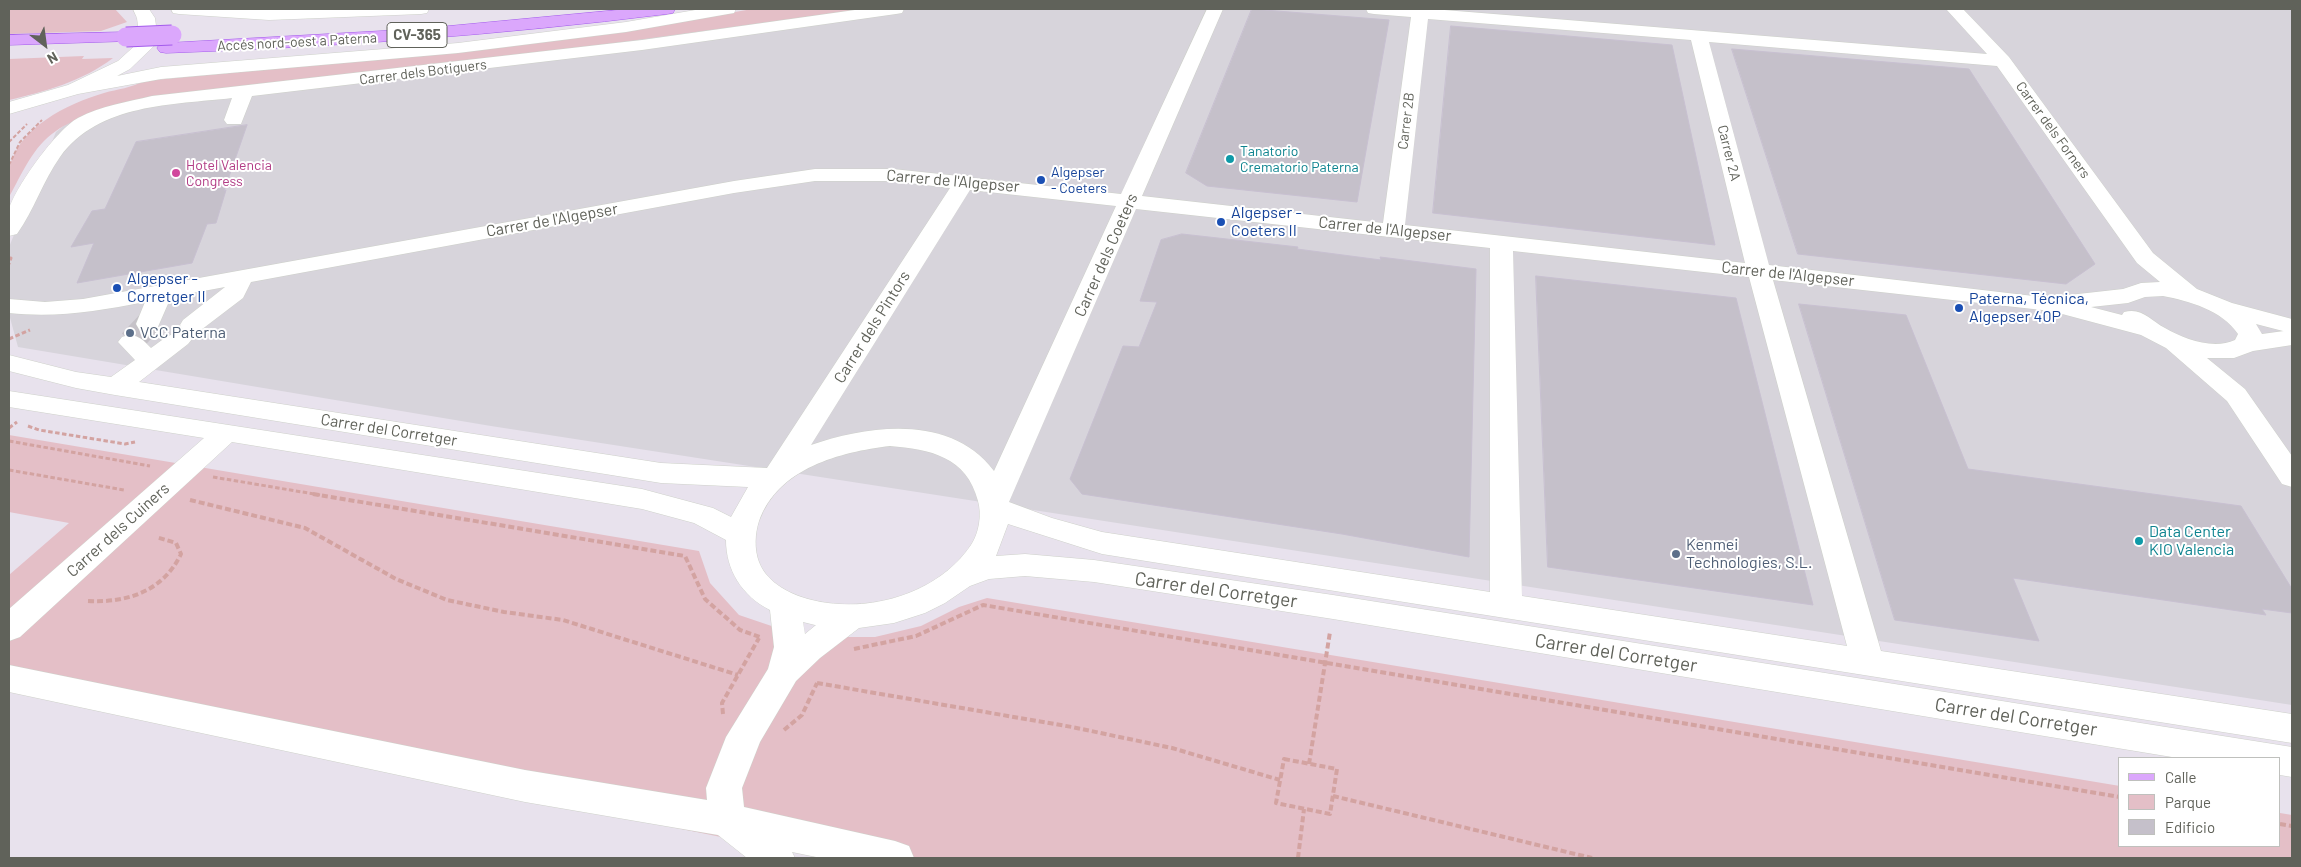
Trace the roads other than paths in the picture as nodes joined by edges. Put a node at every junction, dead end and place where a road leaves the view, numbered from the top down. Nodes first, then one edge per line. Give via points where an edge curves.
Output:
1 (141, 9) edge
2 (179, 9) edge
3 (421, 9) edge
4 (582, 9) edge
5 (667, 9) edge
6 (728, 9) edge
7 (896, 9) edge
8 (1215, 9) edge
9 (1374, 9) edge
10 (1954, 9) edge
11 (1420, 13) junction
12 (1699, 36) junction
13 (9, 40) edge
14 (169, 41) junction
15 (123, 43) junction
16 (9, 52) edge
17 (2003, 61) junction
18 (75, 89) junction
19 (244, 92) junction
20 (52, 97) junction
21 (9, 108) edge
22 (234, 120) dead end
23 (9, 126) edge
24 (965, 181) junction
25 (1130, 200) junction
26 (9, 229) edge
27 (1392, 229) junction
28 (1501, 242) junction
29 (2145, 258) junction
30 (1759, 271) junction
31 (241, 278) junction
32 (161, 292) junction
33 (2135, 293) junction
34 (2190, 294) junction
35 (2052, 304) junction
36 (9, 306) edge
37 (2225, 309) junction
38 (2292, 326) edge
39 (2146, 329) junction
40 (2292, 338) edge
41 (2172, 342) junction
42 (2240, 347) junction
43 (150, 361) junction
44 (9, 363) edge
45 (115, 386) junction
46 (2236, 395) junction
47 (9, 399) edge
48 (227, 432) junction
49 (776, 475) junction
50 (2292, 477) edge
51 (996, 504) junction
52 (740, 534) junction
53 (963, 576) junction
54 (785, 604) junction
55 (1506, 606) junction
56 (853, 616) junction
57 (9, 628) edge
58 (794, 656) junction
59 (1868, 663) junction
60 (9, 679) edge
61 (2292, 729) edge
62 (2263, 757) edge
63 (727, 820) junction
64 (776, 858) edge
65 (895, 858) edge

1 - 18 street via 146,18 149,42 124,65
2 - 3 street via 292,13
4 - 14 main road, Accés nord-oest a Paterna / CV-365
5 - 14 main road, Accés nord-oest a Paterna / CV-365 via 537,25 404,36
6 - 18 street via 458,48 161,73
7 - 19 street, Carrer dels Botiguers via 642,45
8 - 25 street, Carrer dels Coeters
9 - 11 street
10 - 17 street, Carrer dels Forners
11 - 12 street
11 - 27 street, Carrer 2B
12 - 17 street
12 - 30 street, Carrer 2A
13 - 15 main road, CV-365
14 - 15 main road, CV-365
15 - 16 main road, CV-365
17 - 29 street, Carrer dels Forners
18 - 20 street
19 - 22 street
19 - 26 street, Carrer dels Botiguers via 152,102 115,110 82,124 60,141
20 - 21 street
20 - 23 street
24 - 25 street, Carrer de l'Algepser
24 - 31 street, Carrer de l'Algepser via 893,175 815,175
24 - 49 street, Carrer dels Pintors
25 - 27 street, Carrer de l'Algepser
25 - 51 street, Carrer dels Coeters
27 - 28 street, Carrer de l'Algepser
28 - 30 street, Carrer de l'Algepser
28 - 55 street
29 - 33 street
29 - 34 street, Carrer dels Forners
30 - 35 street, Carrer de l'Algepser
30 - 59 street, Carrer 2A
31 - 32 street, Carrer de l'Algepser
31 - 43 street via 235,293
32 - 36 street, Carrer de l'Algepser via 58,309
32 - 43 street via 140,333
33 - 34 street via 2163,289
33 - 35 street
33 - 39 street via 2127,311
34 - 37 street
35 - 39 street
37 - 38 street
37 - 42 street via 2242,322 2250,334
39 - 41 street
40 - 42 street
41 - 42 street via 2217,351
41 - 46 street
42 - 46 street
43 - 45 street
44 - 45 street, Carrer del Corretger
45 - 49 street, Carrer del Corretger via 661,473
46 - 50 street
47 - 48 street, Carrer del Corretger
48 - 52 street, Carrer del Corretger via 642,499 703,515
48 - 57 street, Carrer dels Cuiners
49 - 51 street via 813,453 851,441 890,437 928,441 960,454 983,474
49 - 52 street via 756,495
51 - 53 street, Carrer dels Coeters via 993,531 982,554
51 - 55 street, Carrer del Corretger via 1042,526 1102,543
52 - 54 street via 742,561 758,586
53 - 56 street via 932,596 894,610
53 - 62 street, Carrer del Corretger via 989,568 1025,565 1094,572 1333,607
54 - 56 street via 817,614
54 - 58 street
55 - 59 street, Carrer del Corretger
56 - 58 street
58 - 63 street via 744,737 724,788
59 - 61 street, Carrer del Corretger
60 - 63 street via 516,784
63 - 64 street
63 - 65 street

